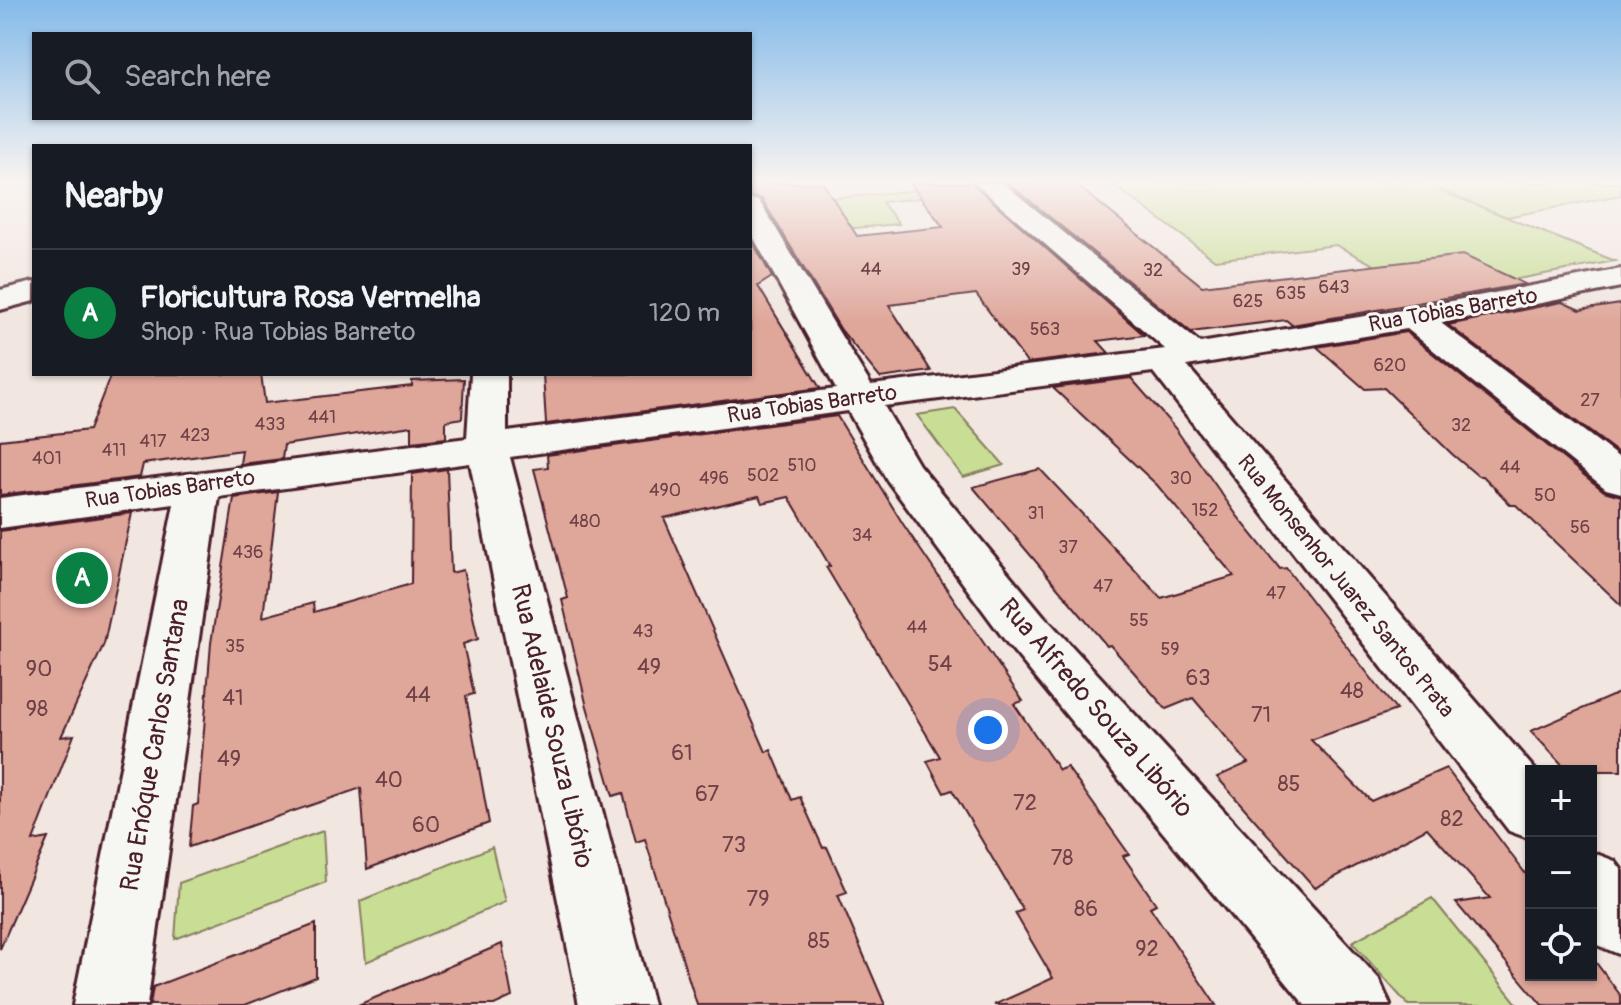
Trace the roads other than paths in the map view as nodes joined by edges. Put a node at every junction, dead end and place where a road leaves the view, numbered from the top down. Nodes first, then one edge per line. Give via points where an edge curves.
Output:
1 (763, 230) edge
2 (1039, 230) edge
3 (1621, 278) edge
4 (32, 292) edge
5 (0, 300) edge
6 (1414, 318) junction
7 (1177, 357) junction
8 (489, 376) edge
9 (857, 398) junction
10 (487, 448) junction
11 (1621, 480) edge
12 (199, 484) junction
13 (0, 513) edge
14 (1525, 803) edge
15 (1597, 891) edge
16 (1621, 921) edge
17 (110, 1005) edge
18 (616, 1005) edge
19 (1353, 1005) edge

1 - 9 street, Rua Alfredo Souza Libório
2 - 7 street, Rua Monsenhor Juarez Santos Prata
3 - 6 street, Rua Tobias Barreto
4 - 5 street
6 - 7 street, Rua Tobias Barreto
6 - 11 street
7 - 9 street, Rua Tobias Barreto
7 - 14 street, Rua Monsenhor Juarez Santos Prata
8 - 10 street, Rua Adelaide Souza Libório
9 - 10 street, Rua Tobias Barreto
9 - 19 street, Rua Alfredo Souza Libório via 902,471 1025,629
10 - 12 street, Rua Tobias Barreto
10 - 18 street, Rua Adelaide Souza Libório
12 - 13 street, Rua Tobias Barreto
12 - 17 street, Rua Enóque Carlos Santana
15 - 16 street

